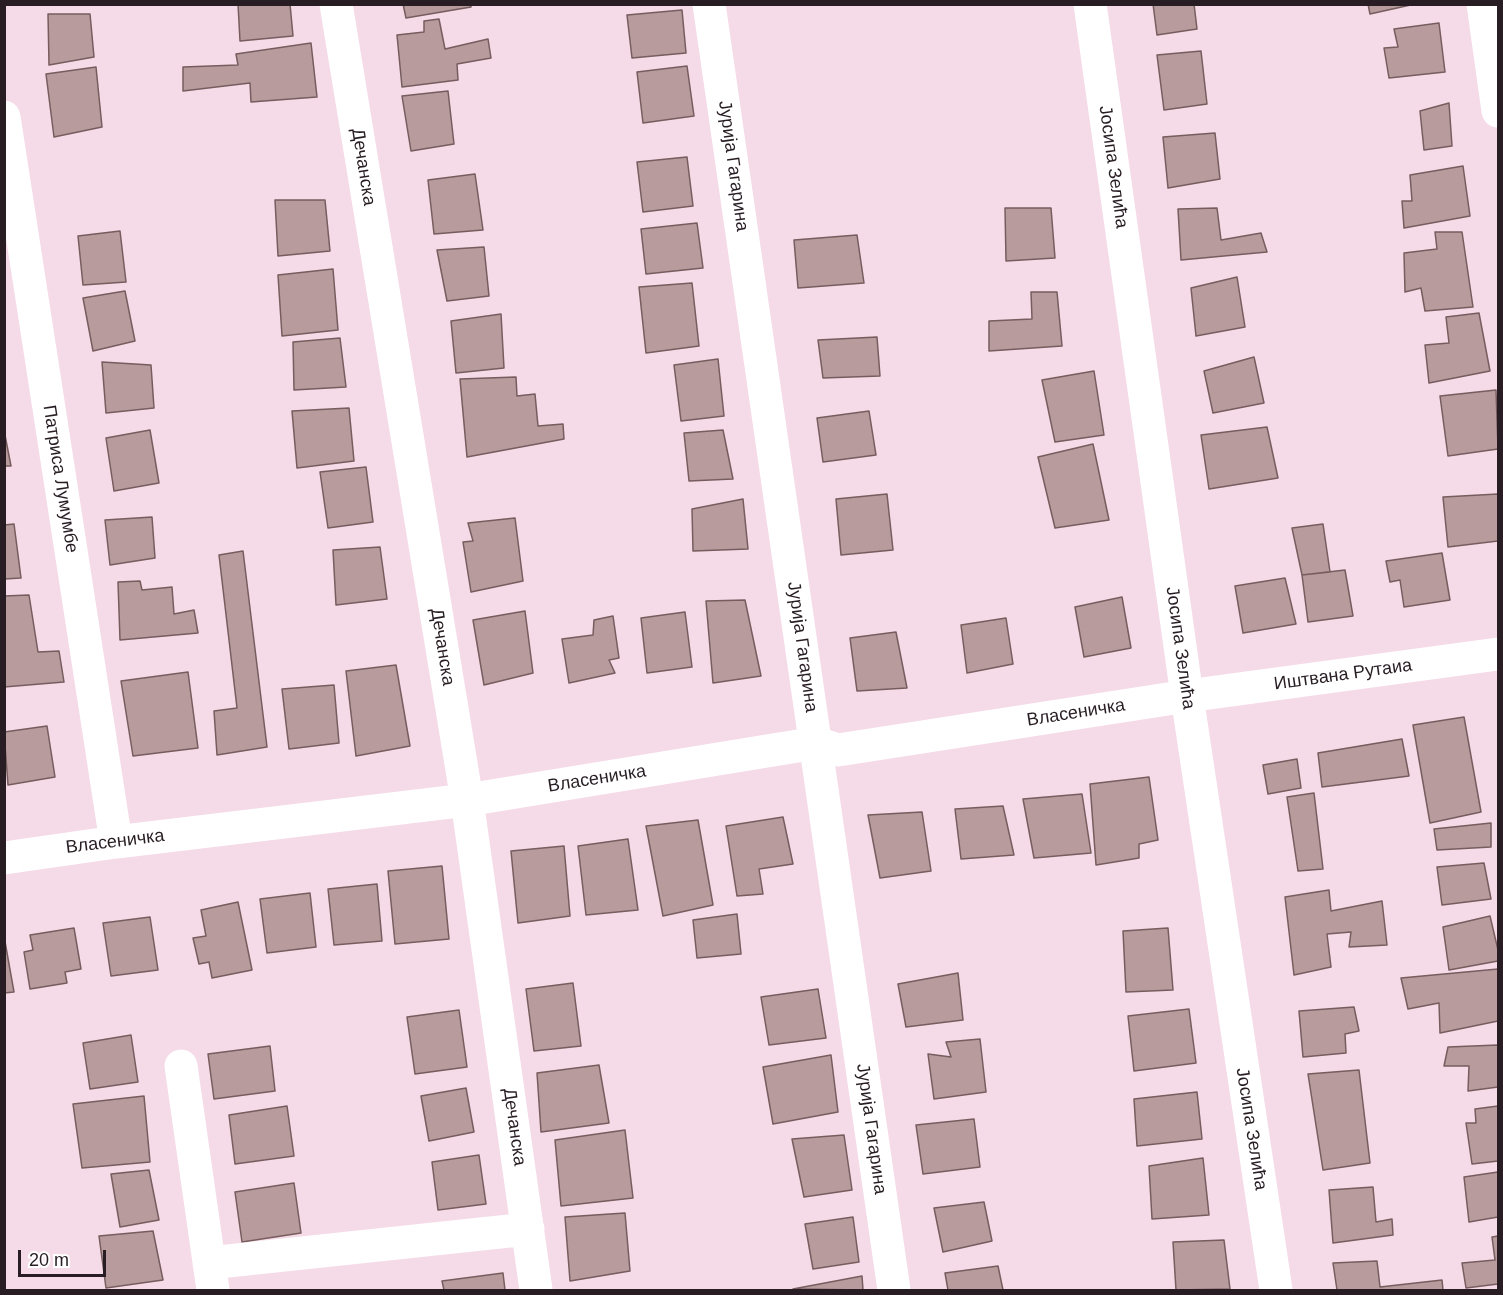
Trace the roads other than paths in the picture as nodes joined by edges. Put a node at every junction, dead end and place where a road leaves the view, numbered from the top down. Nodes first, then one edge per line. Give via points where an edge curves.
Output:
1 (336, 4) edge
2 (709, 4) edge
3 (1090, 4) edge
4 (1483, 4) edge
5 (1498, 111) edge
6 (4, 117) edge
7 (1498, 655) edge
8 (1187, 696) junction
9 (816, 743) junction
10 (467, 800) junction
11 (116, 842) junction
12 (4, 858) edge
13 (181, 1066) dead end
14 (528, 1229) junction
15 (211, 1277) edge
16 (537, 1290) edge
17 (894, 1290) edge
18 (1276, 1290) edge

1 - 10 street, Дечанска
2 - 9 street, Јурија Гагарина
3 - 8 street, Јосипа Зелића
4 - 5 street
6 - 11 street, Патриса Лумумбе
7 - 8 street, Иштвана Рутаиа
8 - 9 street, Власеничка via 838,750
8 - 18 street, Јосипа Зелића
9 - 10 street, Власеничка
9 - 17 street, Јурија Гагарина
10 - 11 street, Власеничка
10 - 14 street, Дечанска
11 - 12 street, Власеничка
13 - 15 street
14 - 15 street
14 - 16 street, Дечанска

